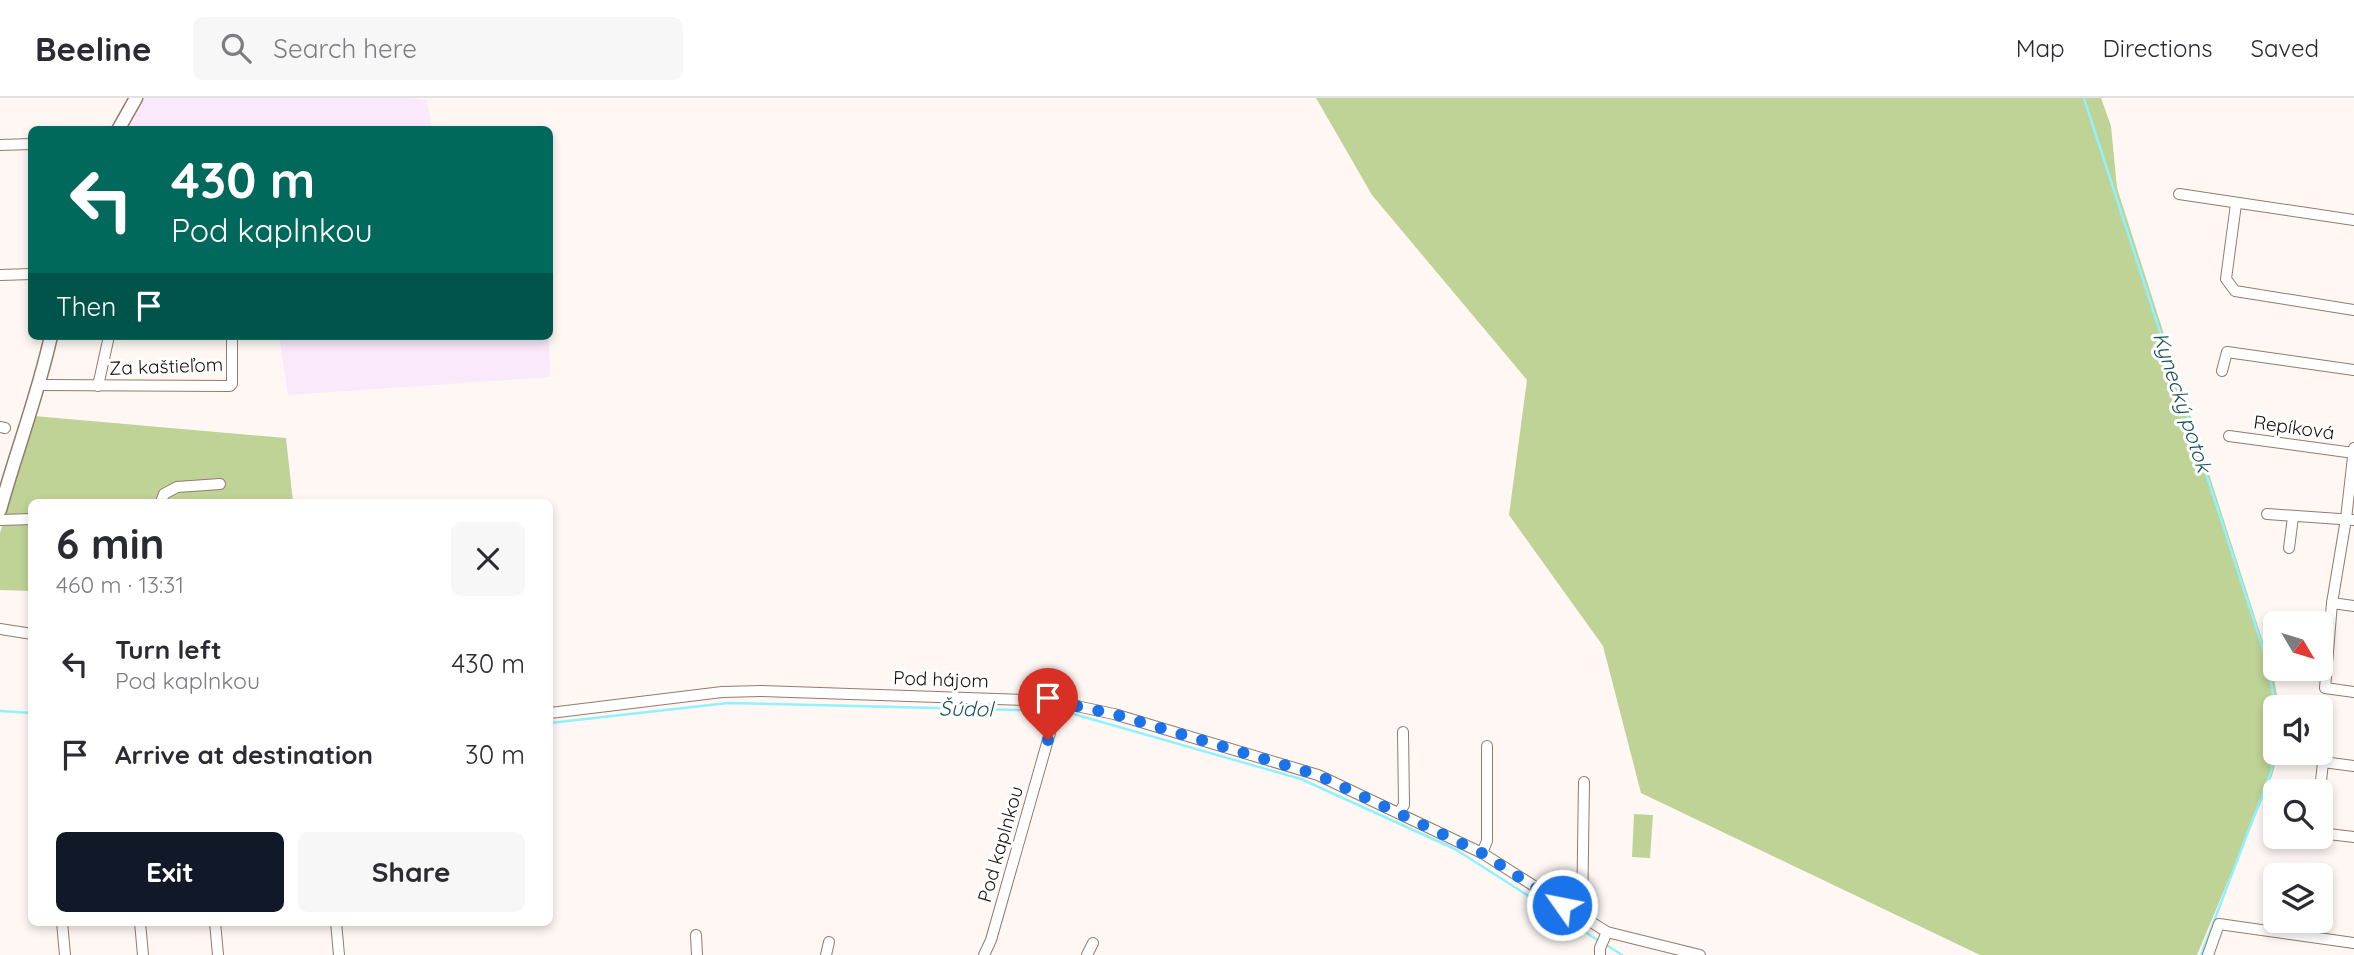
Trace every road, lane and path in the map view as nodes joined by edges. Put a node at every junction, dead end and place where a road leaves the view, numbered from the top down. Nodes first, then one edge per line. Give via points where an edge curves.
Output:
1 (136, 98) edge
2 (120, 126) edge
3 (28, 144) edge
4 (0, 145) edge
5 (2179, 194) dead end
6 (2236, 204) junction
7 (2354, 220) edge
8 (28, 274) edge
9 (0, 275) edge
10 (2354, 310) edge
11 (50, 340) edge
12 (108, 340) edge
13 (232, 340) edge
14 (2354, 370) edge
15 (2222, 371) dead end
16 (40, 385) junction
17 (97, 386) junction
18 (2229, 436) dead end
19 (2354, 451) edge
20 (220, 484) dead end
21 (162, 499) edge
22 (0, 510) edge
23 (2267, 514) dead end
24 (2293, 517) junction
25 (28, 519) edge
26 (2350, 519) edge
27 (0, 520) edge
28 (2289, 548) dead end
29 (2332, 603) junction
30 (2354, 606) edge
31 (0, 629) edge
32 (28, 633) edge
33 (2354, 692) edge
34 (1054, 707) junction
35 (553, 713) edge
36 (1403, 733) dead end
37 (1487, 746) dead end
38 (2354, 766) edge
39 (2321, 779) edge
40 (1584, 782) dead end
41 (1399, 812) junction
42 (2333, 834) edge
43 (2354, 837) edge
44 (1482, 853) junction
45 (1583, 918) junction
46 (62, 926) edge
47 (140, 926) edge
48 (215, 926) edge
49 (336, 926) edge
50 (696, 935) dead end
51 (829, 942) dead end
52 (1093, 943) dead end
53 (2354, 943) edge
54 (1603, 944) edge
55 (65, 955) edge
56 (143, 955) edge
57 (218, 955) edge
58 (340, 955) edge
59 (697, 955) edge
60 (826, 955) edge
61 (984, 955) edge
62 (1087, 955) edge
63 (1700, 955) edge
64 (2208, 955) edge

1 - 2 street
3 - 4 street
5 - 6 street
6 - 7 street
6 - 10 street via 2226,279 2229,286 2235,291
8 - 9 street
11 - 16 street
12 - 17 street, Za kaštieľom
13 - 17 street, Za kaštieľom via 230,386
14 - 15 street via 2227,352
16 - 17 street, Za kaštieľom
16 - 22 street
18 - 19 street, Repíková
19 - 26 street
20 - 21 street via 177,487
23 - 24 street
24 - 26 street
24 - 28 street
25 - 27 street
26 - 29 street
29 - 30 street
29 - 33 street via 2325,688
31 - 32 street
34 - 35 street, Pod hájom via 761,691
34 - 41 street, Pod hájom via 1114,714 1318,775
34 - 61 street, Pod kaplnkou
36 - 41 street via 1404,805
37 - 44 street via 1487,841
38 - 39 street via 2323,762
40 - 45 street
41 - 44 street, Pod hájom
42 - 43 street
44 - 45 street, Pod hájom
45 - 54 street, Pod hájom
46 - 55 street
47 - 56 street
48 - 57 street
49 - 58 street
50 - 59 street
51 - 60 street
52 - 62 street
53 - 64 street via 2219,924
54 - 63 street, Pod hájom

